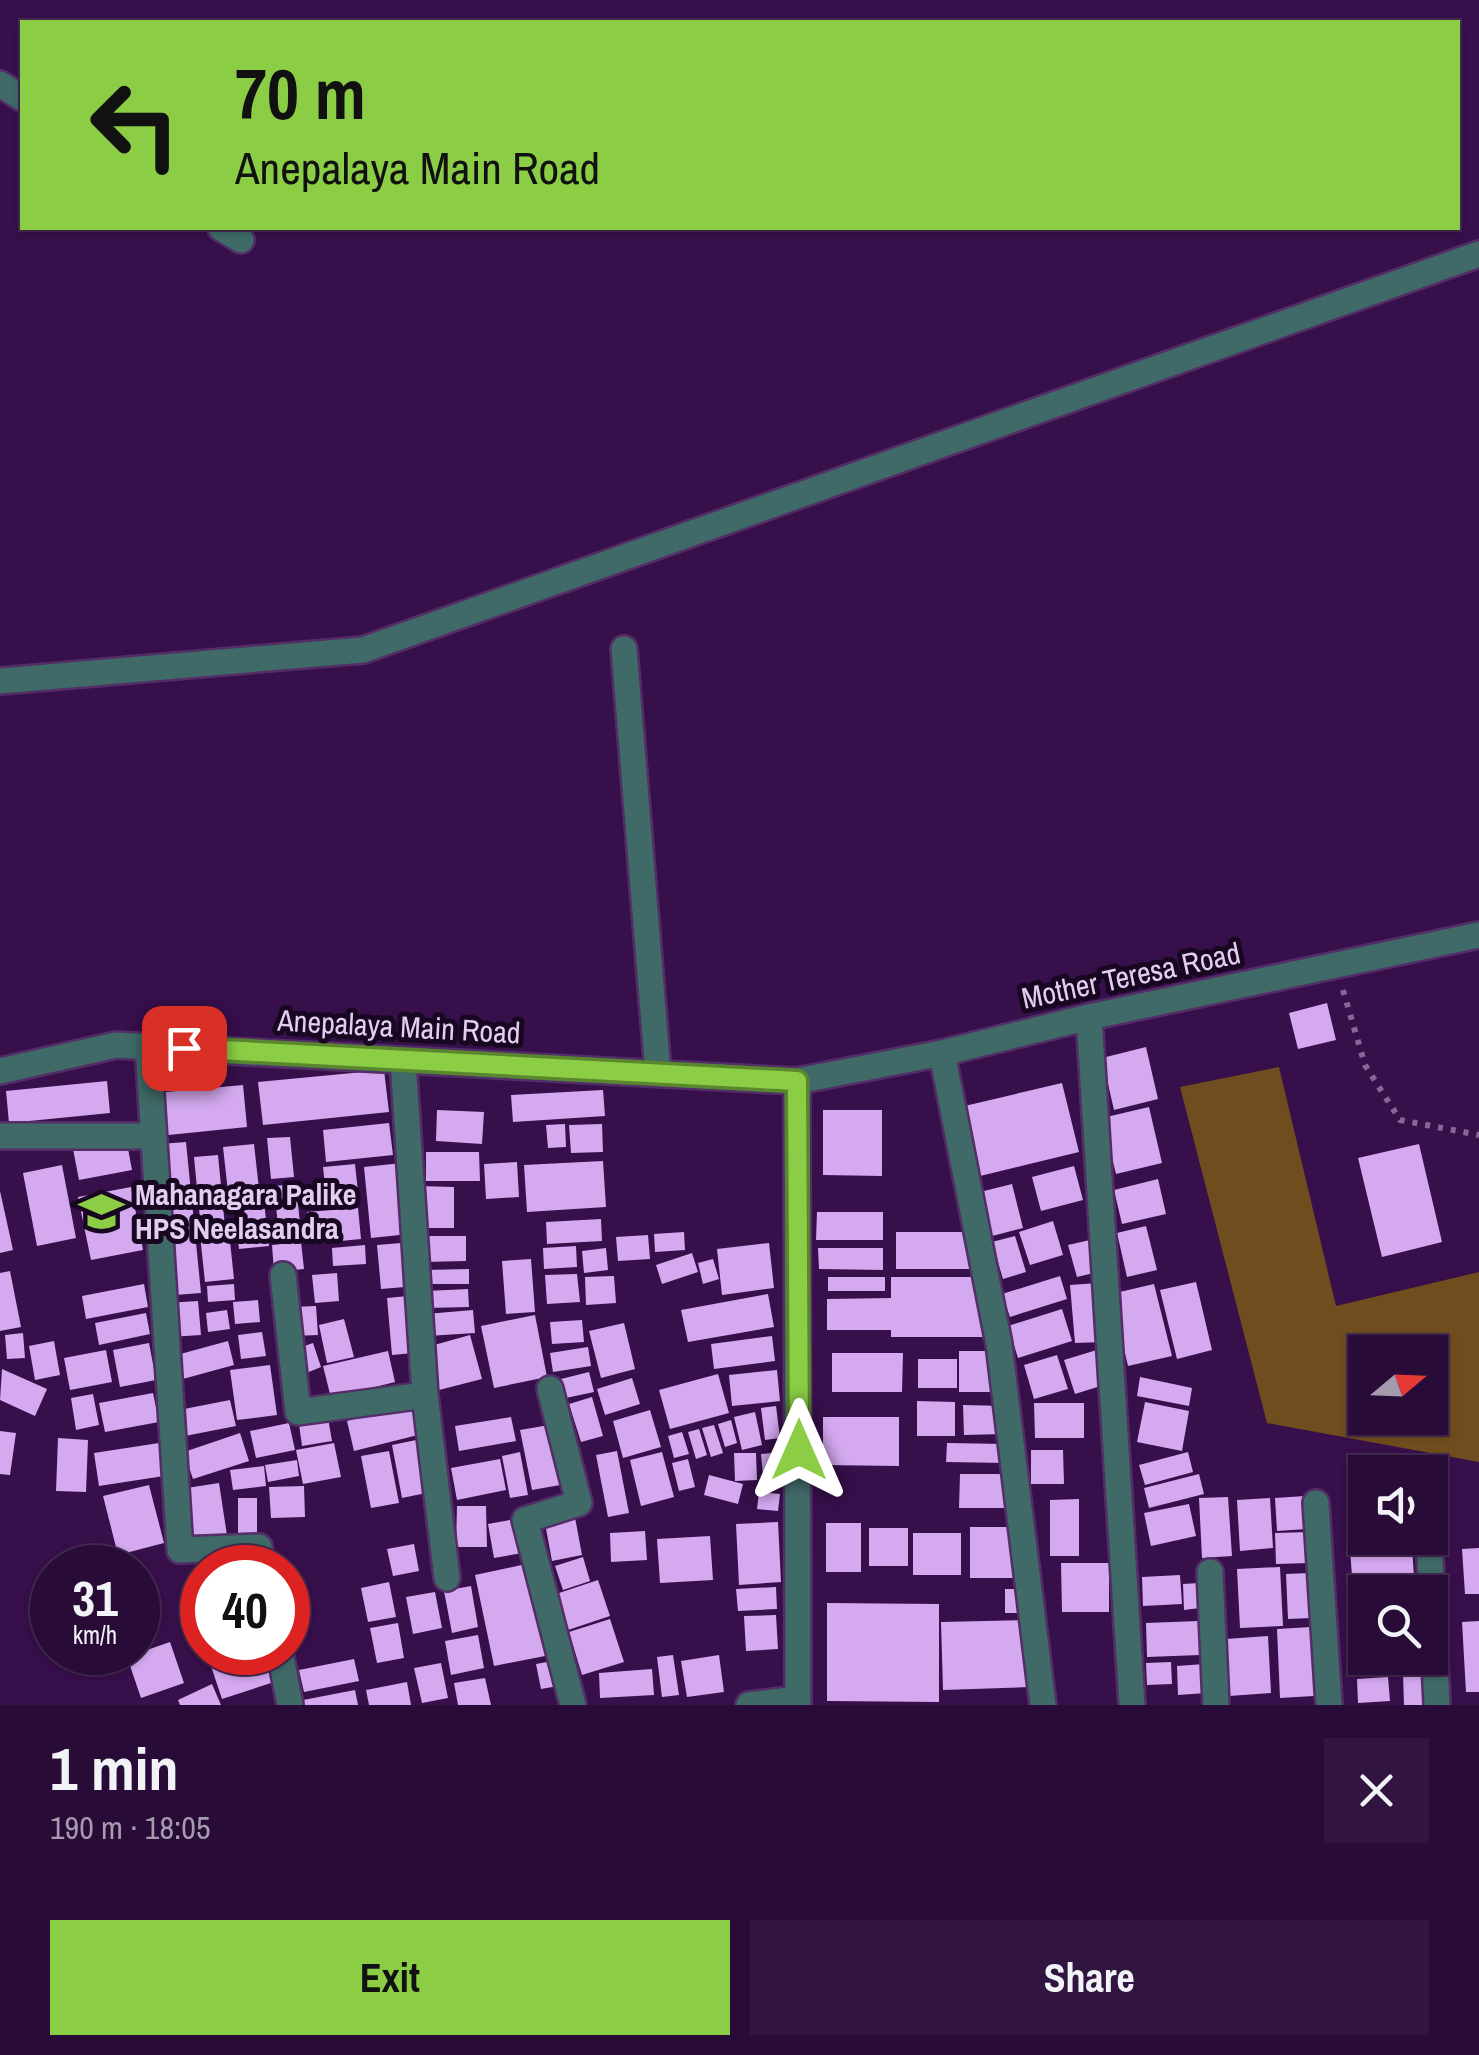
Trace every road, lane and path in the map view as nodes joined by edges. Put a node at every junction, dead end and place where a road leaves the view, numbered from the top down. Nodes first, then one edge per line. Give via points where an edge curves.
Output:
1 (1479, 254) edge
2 (624, 649) dead end
3 (0, 680) edge
4 (1479, 935) edge
5 (1336, 965) junction
6 (1089, 1017) junction
7 (148, 1046) junction
8 (942, 1053) junction
9 (403, 1060) junction
10 (0, 1072) edge
11 (658, 1073) junction
12 (797, 1081) junction
13 (0, 1136) edge
14 (153, 1136) junction
15 (1479, 1136) edge
16 (284, 1275) dead end
17 (550, 1389) dead end
18 (425, 1395) junction
19 (1316, 1503) dead end
20 (180, 1550) edge
21 (1430, 1555) edge
22 (1210, 1572) dead end
23 (447, 1578) dead end
24 (284, 1675) edge
25 (798, 1702) edge
26 (290, 1705) edge
27 (573, 1705) edge
28 (749, 1705) edge
29 (1043, 1705) edge
30 (1132, 1705) edge
31 (1216, 1705) edge
32 (1329, 1705) edge
33 (1437, 1705) edge

1 - 3 street via 363,650
2 - 11 street
4 - 5 street, Mother Teresa Road
5 - 6 street, Mother Teresa Road
5 - 15 path via 1365,1065 1400,1120
6 - 8 street, Mother Teresa Road
6 - 30 street
7 - 9 street, Anepalaya Main Road
7 - 10 street, Anepalaya Main Road via 116,1045
7 - 14 street
8 - 12 street, Mother Teresa Road
8 - 29 street via 999,1344
9 - 11 street, Anepalaya Main Road
9 - 18 street
11 - 12 street, Anepalaya Main Road
12 - 25 street
13 - 14 street
14 - 20 street
16 - 18 street via 298,1412
17 - 27 street via 579,1502 525,1520
18 - 23 street
19 - 32 street
21 - 33 street
22 - 31 street
24 - 26 street
25 - 28 street

